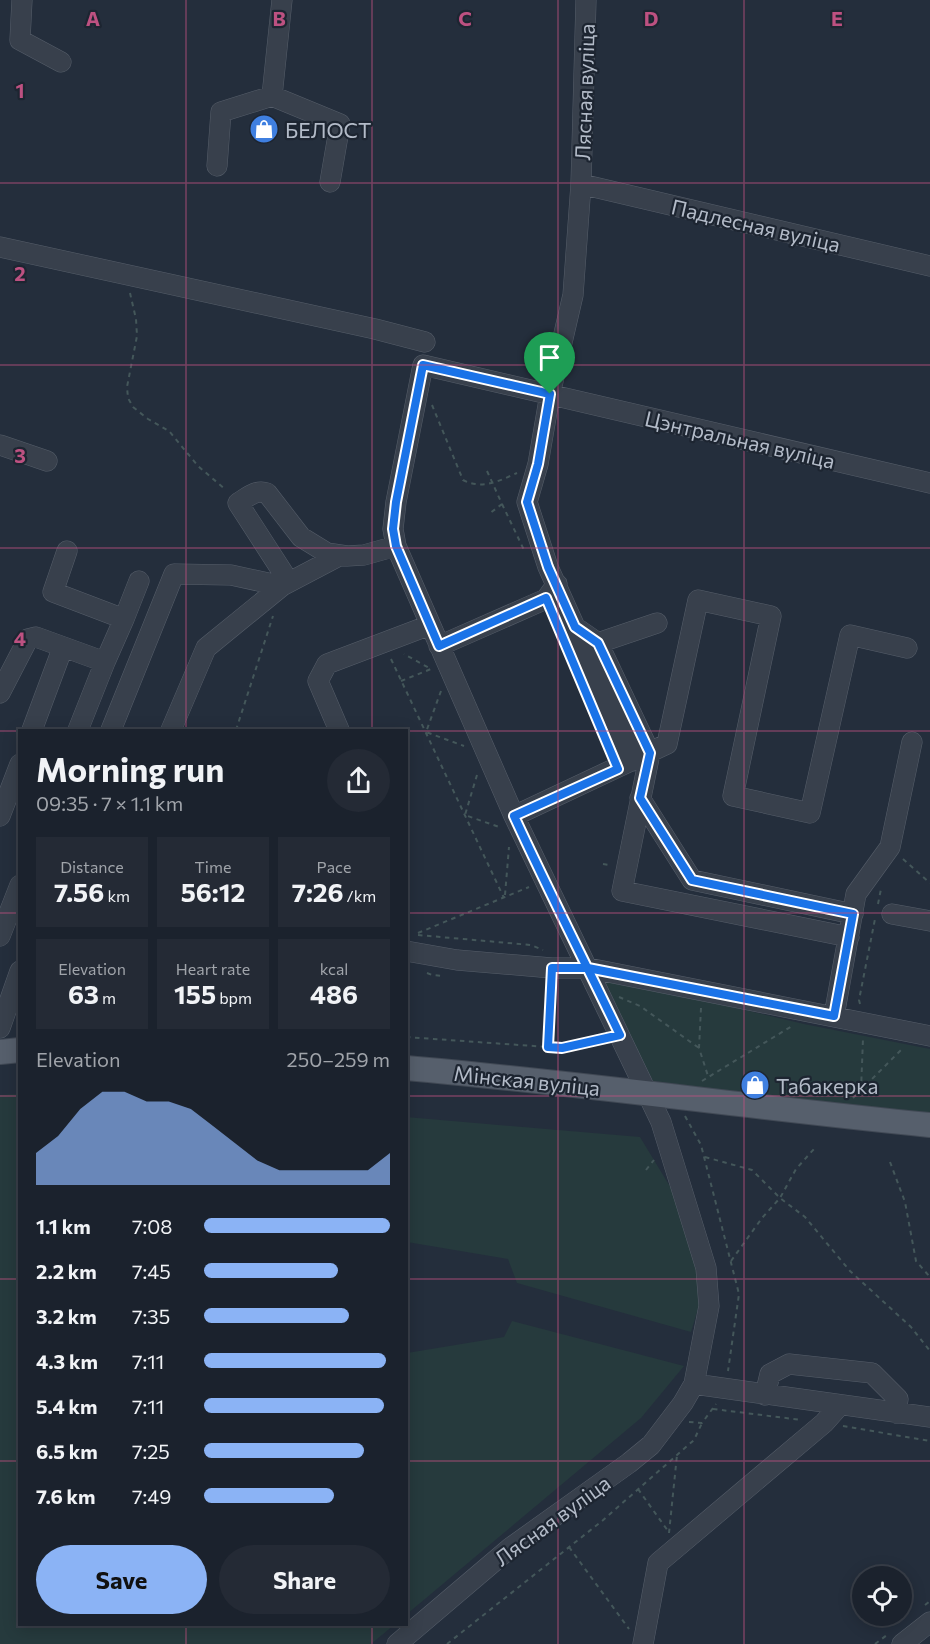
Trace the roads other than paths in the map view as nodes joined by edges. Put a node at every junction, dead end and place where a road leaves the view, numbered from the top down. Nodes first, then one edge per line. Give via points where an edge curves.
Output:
1 (22, 0) edge
2 (282, 0) edge
3 (586, 0) edge
4 (61, 62) dead end
5 (272, 96) junction
6 (217, 166) dead end
7 (330, 182) dead end
8 (581, 184) junction
9 (0, 247) edge
10 (930, 264) edge
11 (425, 342) dead end
12 (550, 394) junction
13 (0, 445) edge
14 (47, 461) dead end
15 (930, 483) edge
16 (396, 546) junction
17 (67, 551) dead end
18 (341, 555) junction
19 (139, 581) dead end
20 (286, 584) junction
21 (557, 584) junction
22 (124, 619) junction
23 (657, 623) dead end
24 (430, 625) junction
25 (575, 627) junction
26 (598, 643) junction
27 (439, 646) junction
28 (63, 647) junction
29 (907, 648) dead end
30 (105, 662) junction
31 (0, 693) edge
32 (32, 729) edge
33 (78, 729) edge
34 (111, 729) edge
35 (171, 729) edge
36 (339, 729) edge
37 (912, 742) dead end
38 (641, 757) junction
39 (18, 769) edge
40 (640, 798) junction
41 (0, 816) edge
42 (508, 822) junction
43 (18, 890) edge
44 (882, 913) road end
45 (853, 914) junction
46 (930, 921) edge
47 (0, 936) edge
48 (849, 937) junction
49 (408, 951) edge
50 (588, 968) junction
51 (18, 977) edge
52 (825, 1014) junction
53 (0, 1028) edge
54 (923, 1035) edge
55 (18, 1050) edge
56 (0, 1052) edge
57 (408, 1068) edge
58 (647, 1093) junction
59 (930, 1125) edge
60 (694, 1384) junction
61 (765, 1395) junction
62 (840, 1405) junction
63 (896, 1413) junction
64 (930, 1417) edge
65 (930, 1622) edge
66 (638, 1639) edge
67 (397, 1644) edge
68 (902, 1644) edge

1 - 4 street via 20,40
2 - 5 street
3 - 8 street, Лясная вуліца
5 - 6 street via 221,112
5 - 7 street via 340,124
8 - 10 street, Падлесная вуліца
8 - 12 street via 573,295
9 - 11 street
12 - 15 street, Цэнтральная вуліца
12 - 16 street, Цэнтральная вуліца via 422,370 395,511
12 - 21 street via 527,502
13 - 14 street
16 - 18 street via 364,555
16 - 24 street
17 - 22 street via 53,592
18 - 20 street
18 - 20 street via 327,553 301,537 267,493 254,493 238,502
19 - 22 street
20 - 34 street via 231,575 174,574
20 - 35 street via 206,648
21 - 25 street
21 - 27 street via 546,598
22 - 30 street
23 - 26 street
24 - 27 street
24 - 36 street via 327,664 318,681
25 - 26 street
25 - 38 street
26 - 38 street
27 - 42 street
28 - 30 street
28 - 31 street via 36,637 28,639
28 - 32 street
29 - 38 street via 850,635 810,813 733,796 771,616 698,600 667,744
30 - 33 street
37 - 45 street via 890,847 856,894
38 - 40 street
38 - 42 street
39 - 41 street
40 - 45 street via 692,880
40 - 48 street via 622,891
42 - 50 street
43 - 47 street
44 - 46 street
45 - 48 street
48 - 52 street
49 - 50 street via 457,960 552,961
50 - 52 street
50 - 58 street
51 - 53 street
52 - 54 street
55 - 56 main road
57 - 58 main road, Мінская вуліца
58 - 59 main road, Мінская вуліца
58 - 60 street via 661,1122 705,1268 710,1306
60 - 61 street
60 - 67 street, Лясная вуліца via 651,1445 510,1548
61 - 62 street
61 - 63 street via 770,1374 789,1364 872,1373 897,1399
62 - 63 street
62 - 66 street via 824,1423 672,1540 658,1563
63 - 64 street
65 - 68 street

